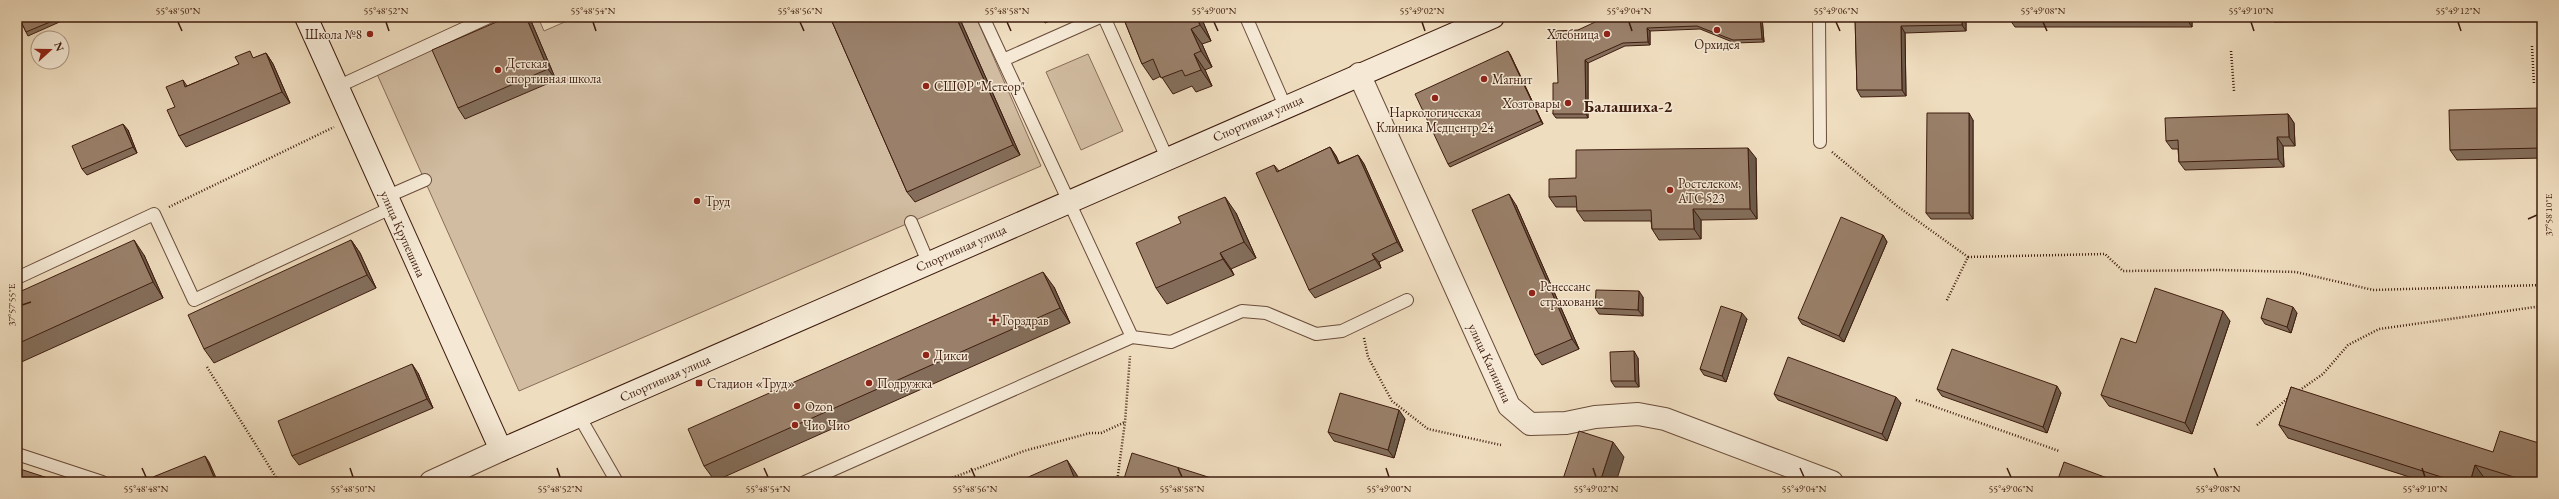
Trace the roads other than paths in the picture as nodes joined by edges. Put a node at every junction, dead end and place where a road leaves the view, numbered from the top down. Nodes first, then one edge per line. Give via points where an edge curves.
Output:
1 (306, 17) edge
2 (489, 17) edge
3 (983, 17) edge
4 (1100, 17) edge
5 (1104, 17) edge
6 (1246, 17) edge
7 (1493, 17) edge
8 (1819, 17) edge
9 (1003, 60) junction
10 (1359, 74) junction
11 (337, 87) junction
12 (1285, 106) junction
13 (1820, 142) road end
14 (1167, 158) junction
15 (425, 180) dead end
16 (1068, 201) junction
17 (389, 203) junction
18 (911, 222) dead end
19 (928, 262) junction
20 (17, 278) edge
21 (1407, 300) dead end
22 (1132, 337) junction
23 (579, 416) junction
24 (501, 450) junction
25 (17, 454) edge
26 (102, 482) edge
27 (431, 482) edge
28 (617, 482) edge
29 (805, 482) edge
30 (1832, 482) edge

1 - 11 main road, улица Крупешина
2 - 11 lane
3 - 9 lane
4 - 9 lane
5 - 14 lane
6 - 12 lane
7 - 10 main road, Спортивная улица
8 - 13 lane
9 - 16 lane
10 - 12 main road, Спортивная улица
10 - 30 main road, улица Калинина via 1509,406 1530,424 1566,423 1595,417 1638,414 1665,419
11 - 17 main road, улица Крупешина
12 - 14 main road, Спортивная улица
14 - 16 main road, Спортивная улица
15 - 17 lane
16 - 19 main road, Спортивная улица
16 - 22 lane
17 - 20 lane via 194,300 154,214
17 - 24 main road, улица Крупешина
18 - 19 lane
19 - 23 main road, Спортивная улица
21 - 22 lane via 1342,331 1316,334 1266,313 1242,311 1171,342
22 - 29 lane
23 - 24 main road, Спортивная улица
23 - 28 lane
24 - 27 main road, Спортивная улица
25 - 26 lane

